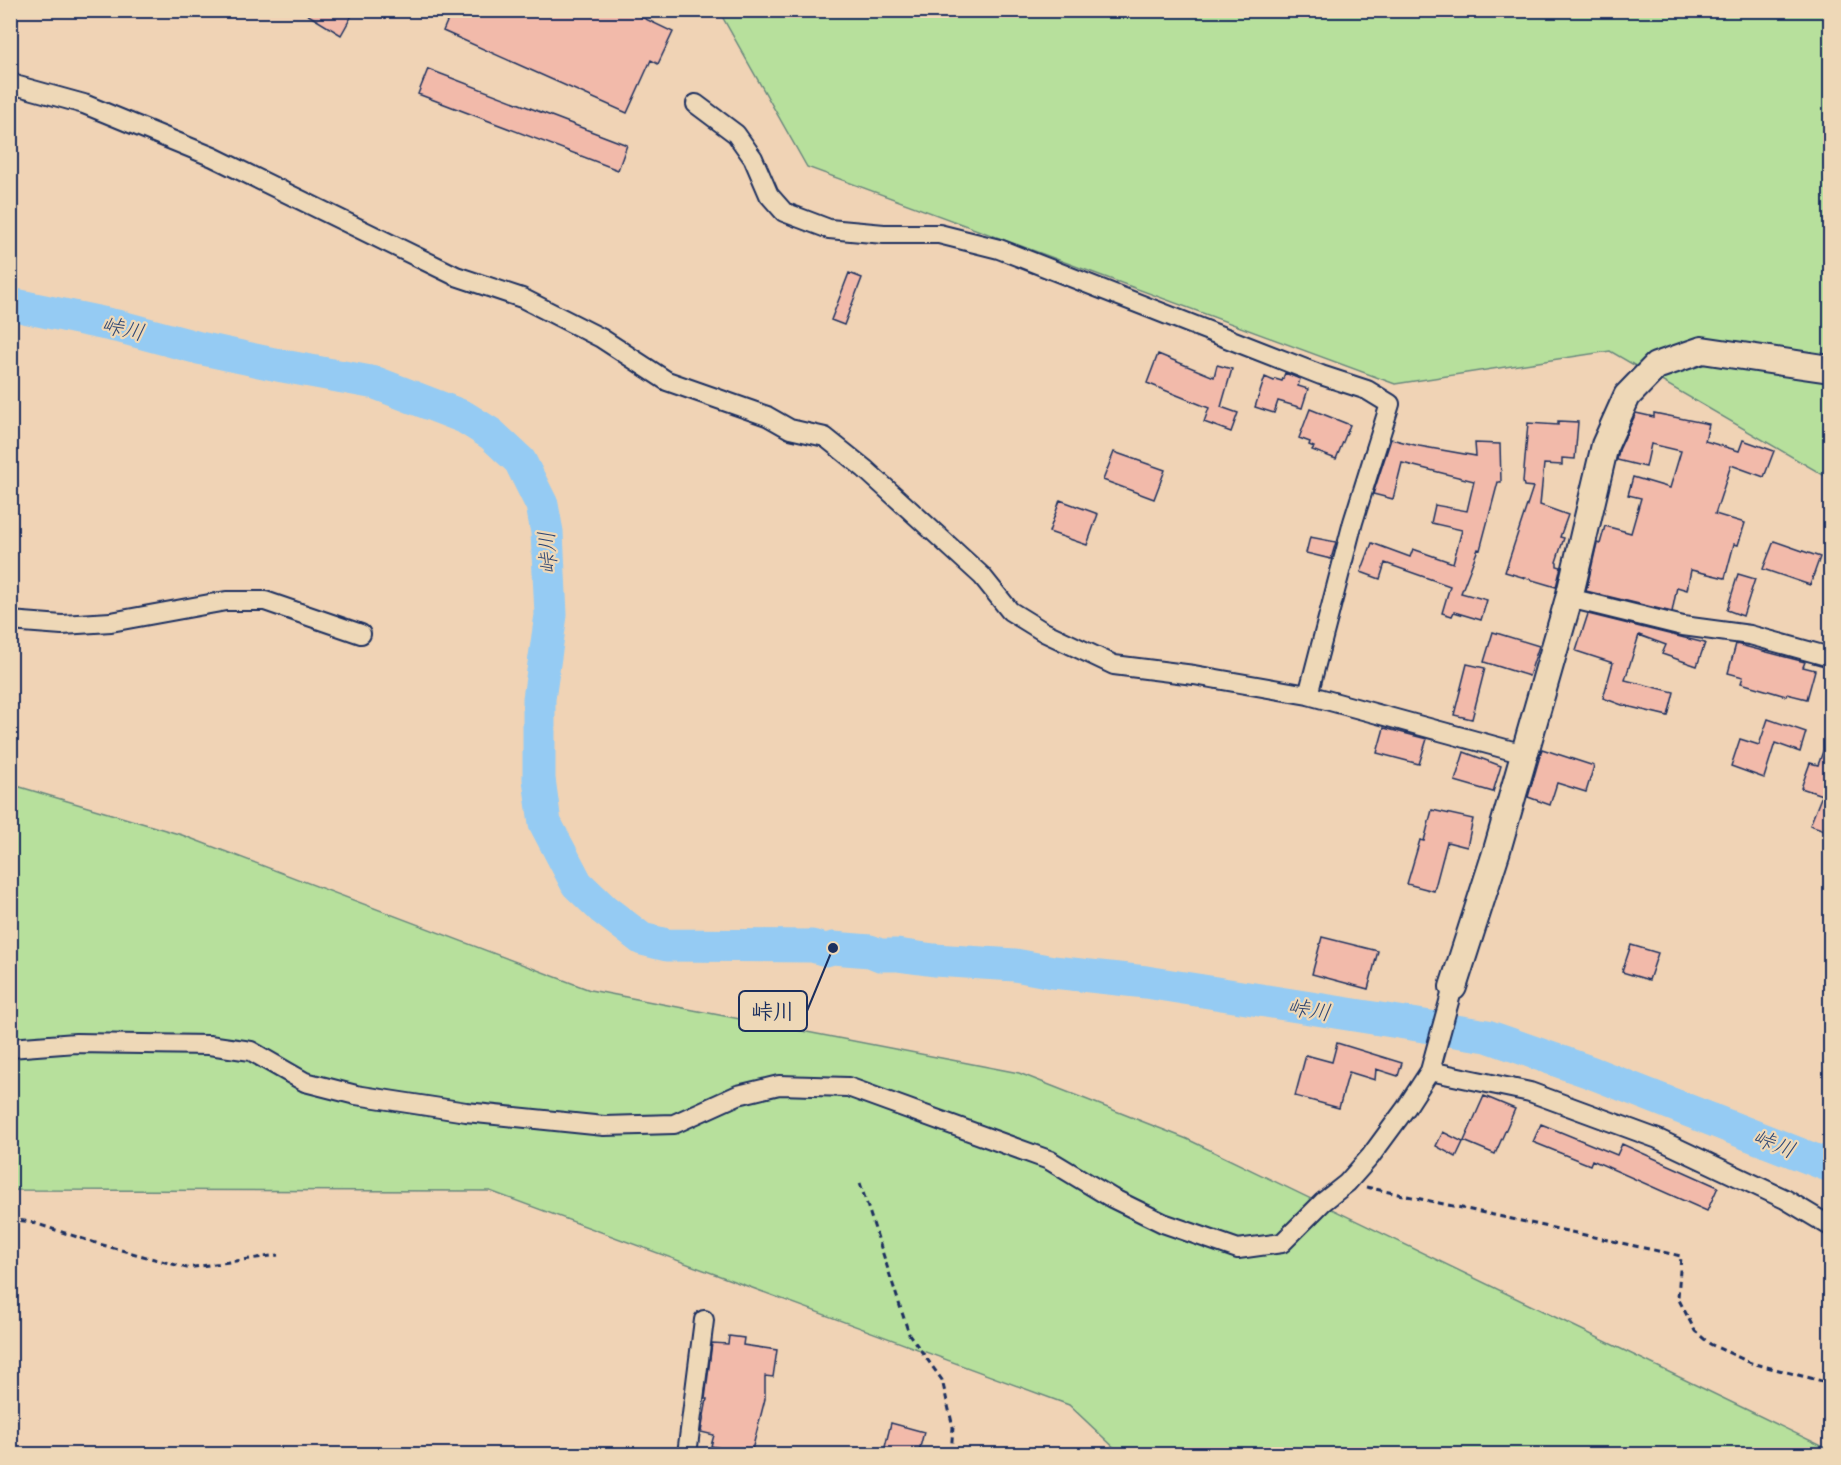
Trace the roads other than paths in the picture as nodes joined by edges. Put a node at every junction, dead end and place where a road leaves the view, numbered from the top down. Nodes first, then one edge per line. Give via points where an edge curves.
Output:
1 (10, 80) edge
2 (696, 104) dead end
3 (1830, 369) edge
4 (1569, 598) junction
5 (10, 621) edge
6 (361, 634) dead end
7 (1830, 657) edge
8 (1308, 695) junction
9 (1524, 754) junction
10 (1453, 987) joint
11 (10, 1048) edge
12 (1430, 1071) junction
13 (1830, 1226) edge
14 (704, 1320) dead end
15 (687, 1455) edge

1 - 8 street via 15,85 84,104 213,157 456,276 522,298 601,338 667,381 766,416 790,429 825,437 982,576 1010,611 1044,632 1114,665
2 - 8 street via 736,134 753,158 769,195 784,212 829,229 939,234 999,249 1367,390 1390,404 1353,522
3 - 4 street via 1702,350 1656,366 1627,396 1605,445
4 - 7 street via 1683,626 1750,635
4 - 9 street
5 - 6 street via 62,625 111,622 226,601 265,601
8 - 9 street
9 - 10 street
10 - 12 street
11 - 12 street via 76,1043 209,1045 251,1051 305,1082 356,1095 466,1112 604,1126 674,1124 738,1095 779,1085 848,1087 1049,1160 1163,1223 1238,1249 1282,1243 1347,1183
12 - 13 street via 1530,1092 1658,1139 1785,1199
14 - 15 street

